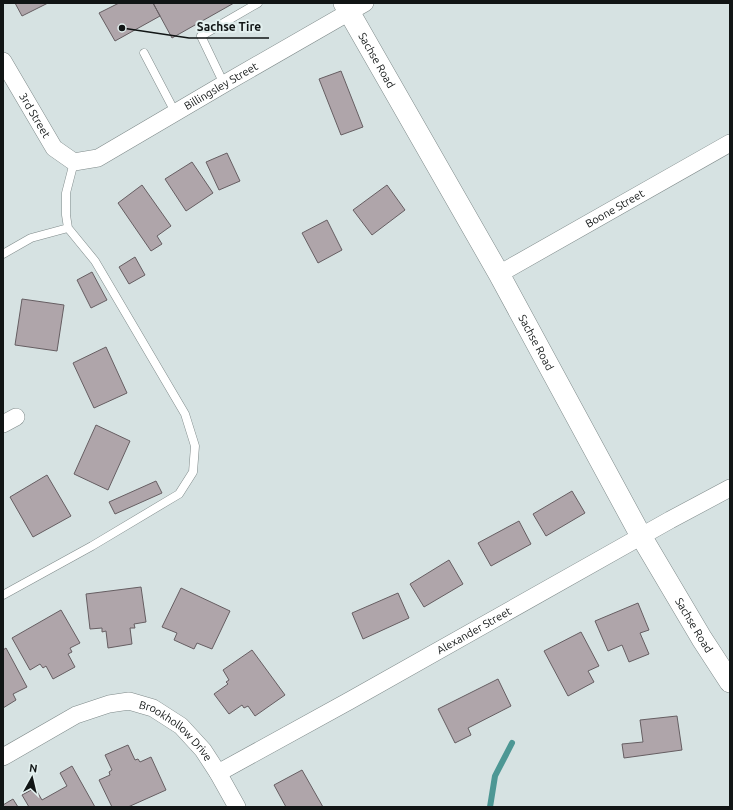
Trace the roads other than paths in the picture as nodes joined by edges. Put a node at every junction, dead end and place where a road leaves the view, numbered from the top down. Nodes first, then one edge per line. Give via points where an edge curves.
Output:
1 (258, 3) edge
2 (352, 6) edge
3 (144, 53) dead end
4 (5, 70) edge
5 (224, 84) junction
6 (176, 112) junction
7 (730, 143) edge
8 (74, 162) junction
9 (68, 228) junction
10 (3, 254) edge
11 (499, 274) junction
12 (730, 488) edge
13 (642, 536) junction
14 (3, 595) edge
15 (724, 670) edge
16 (3, 756) edge
17 (218, 773) junction
18 (237, 807) edge

1 - 5 lane via 201,36
2 - 5 street, Billingsley Street
2 - 11 street, Sachse Road
3 - 6 lane
4 - 8 street, 3rd Street via 54,148
5 - 6 street, Billingsley Street
6 - 8 street, Billingsley Street via 98,158
7 - 11 street, Boone Street
8 - 9 lane via 66,193
9 - 10 lane via 30,238
9 - 14 lane via 95,261 185,414 195,446 193,472 179,494
11 - 13 street, Sachse Road
12 - 13 street, Alexander Street
13 - 15 street, Sachse Road via 702,639
13 - 17 street, Alexander Street
16 - 17 street, Brookhollow Drive via 76,715 109,704 129,701 154,708 181,726 203,750
17 - 18 street, Brookhollow Drive

